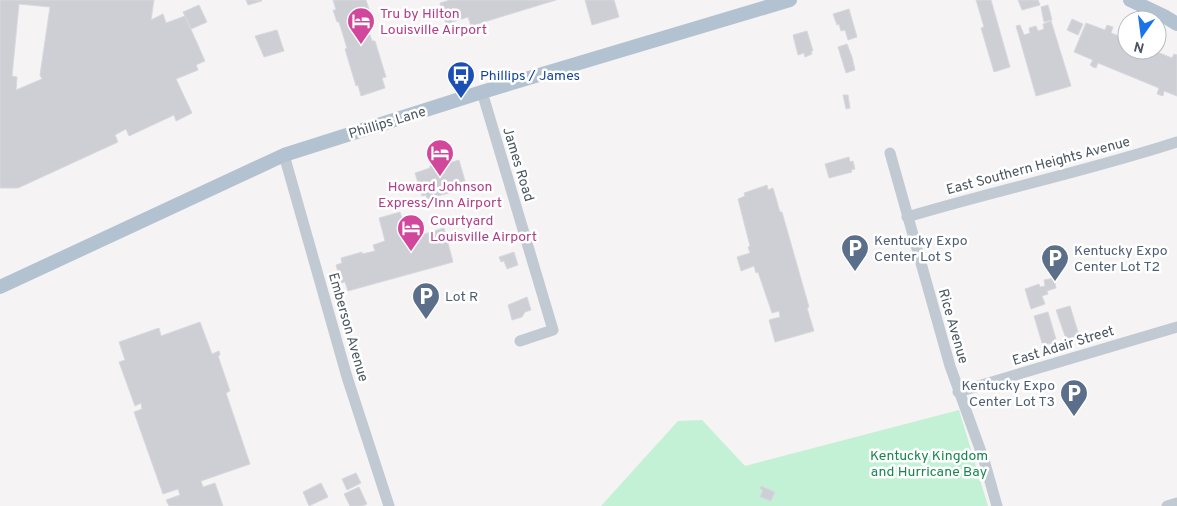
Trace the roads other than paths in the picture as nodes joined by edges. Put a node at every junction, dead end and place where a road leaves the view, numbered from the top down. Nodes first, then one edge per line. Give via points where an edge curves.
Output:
1 (790, 0) edge
2 (1130, 0) edge
3 (1177, 24) edge
4 (482, 92) junction
5 (1177, 142) edge
6 (890, 152) dead end
7 (284, 155) junction
8 (908, 217) junction
9 (0, 287) edge
10 (1177, 327) edge
11 (520, 341) dead end
12 (958, 392) junction
13 (1177, 503) edge
14 (389, 506) edge
15 (997, 506) edge
16 (1167, 506) edge

1 - 4 main road, Phillips Lane
2 - 3 main road
4 - 7 main road, Phillips Lane
4 - 11 street, James Road via 553,330
5 - 8 street, East Southern Heights Avenue
6 - 8 street, Rice Avenue
7 - 9 main road, Phillips Lane
7 - 14 street, Emberson Avenue via 347,377
8 - 12 street, Rice Avenue
10 - 12 street, East Adair Street
12 - 15 street, Rice Avenue via 984,460
13 - 16 street

